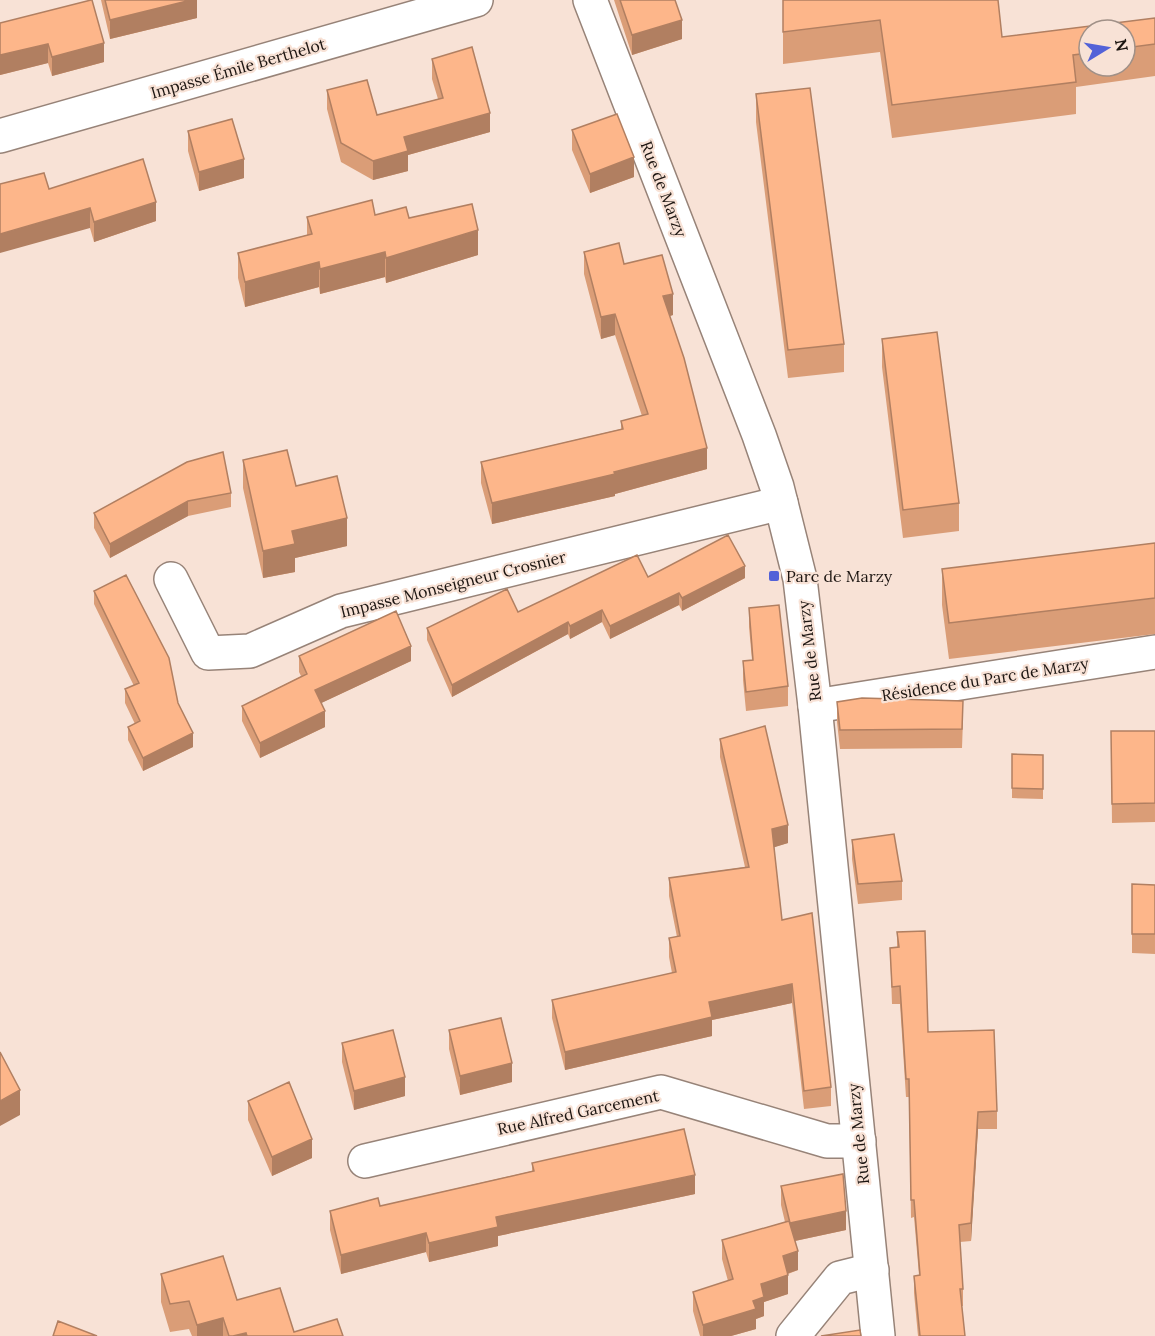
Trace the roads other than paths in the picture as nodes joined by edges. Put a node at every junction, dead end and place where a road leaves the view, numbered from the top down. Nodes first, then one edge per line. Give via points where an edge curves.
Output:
1 (476, 0) edge
2 (590, 0) edge
3 (0, 136) edge
4 (781, 503) junction
5 (171, 579) dead end
6 (1155, 652) edge
7 (815, 706) junction
8 (859, 1141) junction
9 (365, 1161) dead end
10 (872, 1270) junction
11 (793, 1336) edge
12 (878, 1336) edge

1 - 3 street, Impasse Émile Berthelot
2 - 4 street, Rue de Marzy via 759,435
4 - 5 street, Impasse Monseigneur Crosnier via 341,611 250,651 208,653
4 - 7 street, Rue de Marzy via 800,579
6 - 7 street, Résidence du Parc de Marzy
7 - 8 street, Rue de Marzy
8 - 9 street, Rue Alfred Garcement via 827,1142 661,1092
8 - 10 street, Rue de Marzy
10 - 11 street via 840,1278
10 - 12 street, Rue de Marzy

